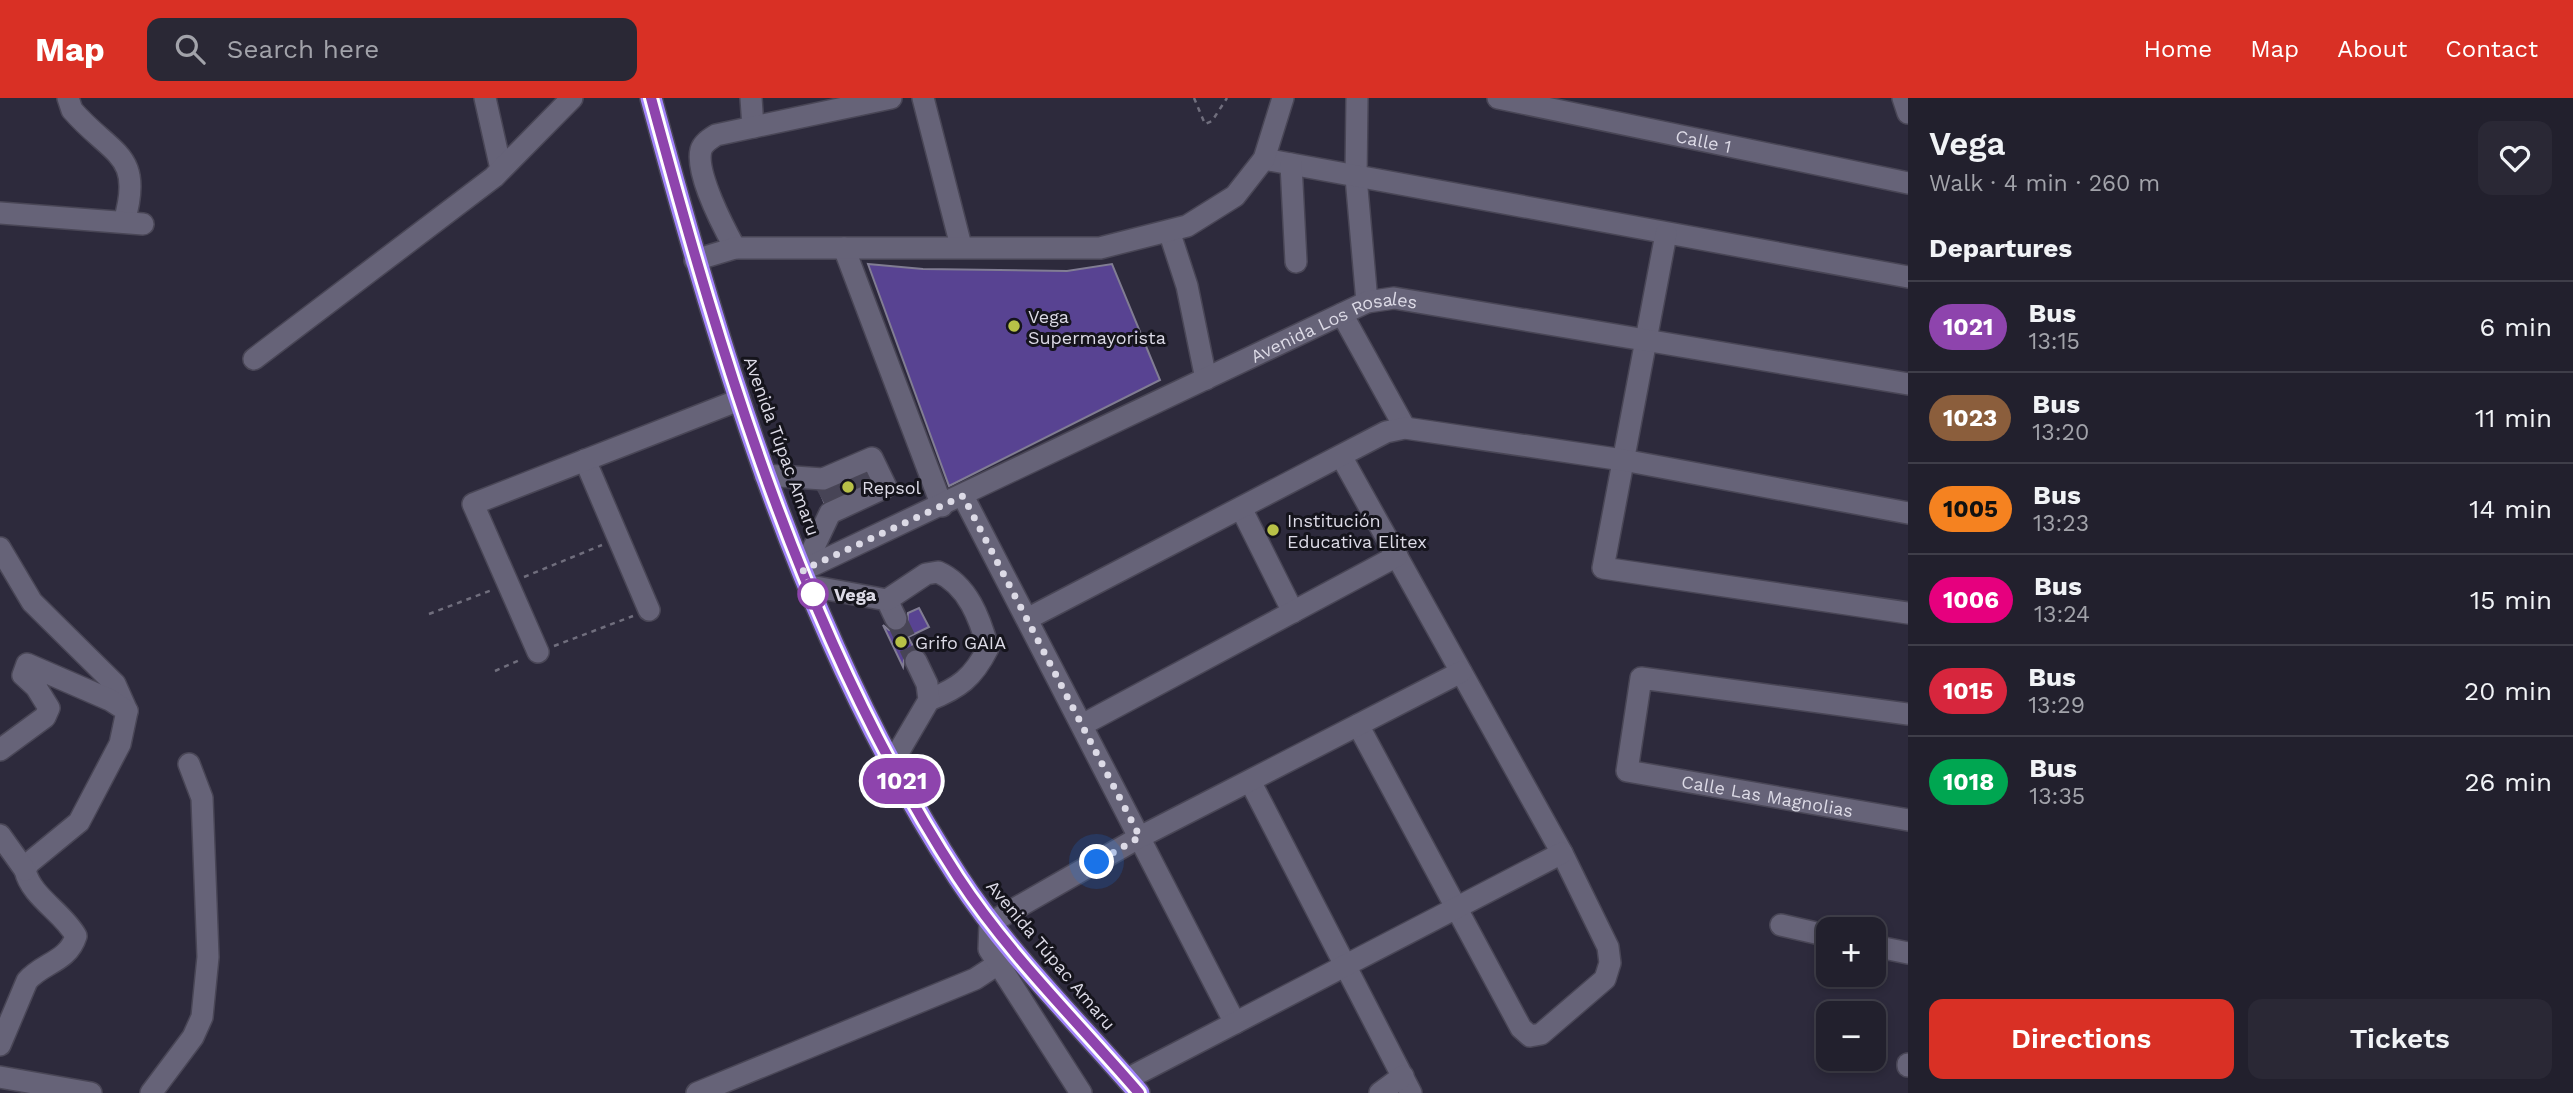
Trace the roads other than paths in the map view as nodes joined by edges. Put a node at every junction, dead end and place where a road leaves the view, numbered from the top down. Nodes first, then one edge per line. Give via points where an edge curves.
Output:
1 (68, 98) edge
2 (485, 98) edge
3 (572, 98) edge
4 (651, 98) edge
5 (751, 98) edge
6 (891, 98) edge
7 (923, 98) edge
8 (1283, 98) edge
9 (1357, 98) edge
10 (1498, 98) edge
11 (1903, 98) edge
12 (841, 103) edge
13 (1908, 113) edge
14 (753, 127) junction
15 (1264, 159) junction
16 (1291, 164) junction
17 (501, 169) junction
18 (1356, 177) junction
19 (1908, 183) edge
20 (0, 213) edge
21 (1168, 231) junction
22 (1666, 234) junction
23 (961, 246) junction
24 (735, 248) junction
25 (844, 248) junction
26 (695, 260) junction
27 (1296, 262) dead end
28 (1908, 277) edge
29 (1367, 302) junction
30 (1342, 314) junction
31 (1646, 338) junction
32 (254, 359) dead end
33 (1206, 379) junction
34 (1908, 384) edge
35 (739, 400) junction
36 (1405, 428) junction
37 (1341, 456) junction
38 (585, 460) junction
39 (1623, 460) junction
40 (765, 475) junction
41 (963, 496) junction
42 (942, 506) junction
43 (1241, 508) junction
44 (1908, 513) edge
45 (0, 548) edge
46 (1397, 556) junction
47 (806, 578) junction
48 (649, 610) road end
49 (1293, 612) junction
50 (1908, 613) edge
51 (1027, 619) junction
52 (538, 652) road end
53 (916, 661) tunnel mouth
54 (1461, 672) junction
55 (929, 700) junction
56 (127, 711) junction
57 (1908, 714) edge
58 (1082, 725) junction
59 (1358, 725) junction
60 (0, 750) edge
61 (892, 763) junction
62 (189, 764) dead end
63 (1250, 781) junction
64 (1908, 820) edge
65 (0, 835) edge
66 (1140, 837) junction
67 (1562, 853) junction
68 (25, 870) junction
69 (1455, 908) junction
70 (990, 923) junction
71 (1781, 925) dead end
72 (1816, 933) edge
73 (1886, 948) edge
74 (1908, 953) edge
75 (998, 964) junction
76 (1347, 964) junction
77 (1235, 1023) junction
78 (0, 1045) edge
79 (0, 1077) edge
80 (1407, 1084) edge
81 (1133, 1086) edge
82 (91, 1093) edge
83 (151, 1093) edge
84 (697, 1093) edge
85 (1082, 1093) edge
86 (1380, 1093) edge

1 - 20 street via 72,110 129,170 133,223
2 - 17 street
3 - 17 street
4 - 26 highway, Avenida Túpac Amaru
5 - 14 street
6 - 12 street
7 - 23 street
8 - 15 street
9 - 18 street
10 - 19 street, Calle 1
11 - 13 street
12 - 14 street
14 - 24 street via 716,135 701,151 720,222
15 - 16 street
15 - 21 street via 1235,196 1187,226
16 - 18 street
16 - 27 street
17 - 32 street
18 - 22 street
18 - 29 street
21 - 23 street via 1100,248
21 - 33 street via 1187,286
22 - 28 street
22 - 31 street
23 - 25 street
24 - 25 street
24 - 26 street
25 - 42 street
26 - 35 highway, Avenida Túpac Amaru
29 - 30 street, Avenida Los Rosales
29 - 31 street, Avenida Los Rosales via 1394,298
30 - 33 street, Avenida Los Rosales
30 - 36 street
31 - 34 street, Avenida Los Rosales
31 - 39 street
33 - 41 street, Avenida Los Rosales
35 - 38 street
35 - 40 highway, Avenida Túpac Amaru
36 - 37 street via 1386,432
36 - 39 street
37 - 43 street
37 - 46 street
38 - 48 street
38 - 52 street via 473,504
39 - 44 street
39 - 50 street via 1603,568
40 - 47 highway, Avenida Túpac Amaru
40 - 47 street via 846,487 830,513
41 - 42 street, Avenida Los Rosales
41 - 51 street
42 - 47 street, Avenida Los Rosales
43 - 49 street
43 - 51 street
45 - 56 street via 32,602 115,684
46 - 49 street
46 - 54 street
47 - 55 street via 891,610 926,574 939,572 960,587 980,619 988,648 978,668 956,689
47 - 61 highway, Avenida Túpac Amaru
49 - 58 street
51 - 58 street
53 - 55 street
54 - 59 street
54 - 67 street
55 - 61 street
56 - 60 street via 27,664 23,675 48,708 45,717
56 - 68 street via 120,744 79,822
57 - 64 street, Calle Las Magnolias via 1641,678 1627,771
58 - 66 street
59 - 63 street
59 - 69 street
61 - 70 highway, Avenida Túpac Amaru via 923,821
62 - 83 street via 202,798 208,957 202,1017
63 - 66 street
63 - 76 street
65 - 68 street
66 - 70 street
66 - 77 street
67 - 69 street
67 - 69 street via 1597,919 1610,963 1605,979 1541,1034 1530,1036 1521,1028
68 - 78 street via 28,882 76,936 66,955 27,981
69 - 76 street
70 - 75 street via 989,949
70 - 81 highway, Avenida Túpac Amaru
71 - 72 street
73 - 74 street
75 - 84 street via 975,979
75 - 85 street
76 - 77 street
76 - 80 street
77 - 81 street
79 - 82 street
80 - 86 street

